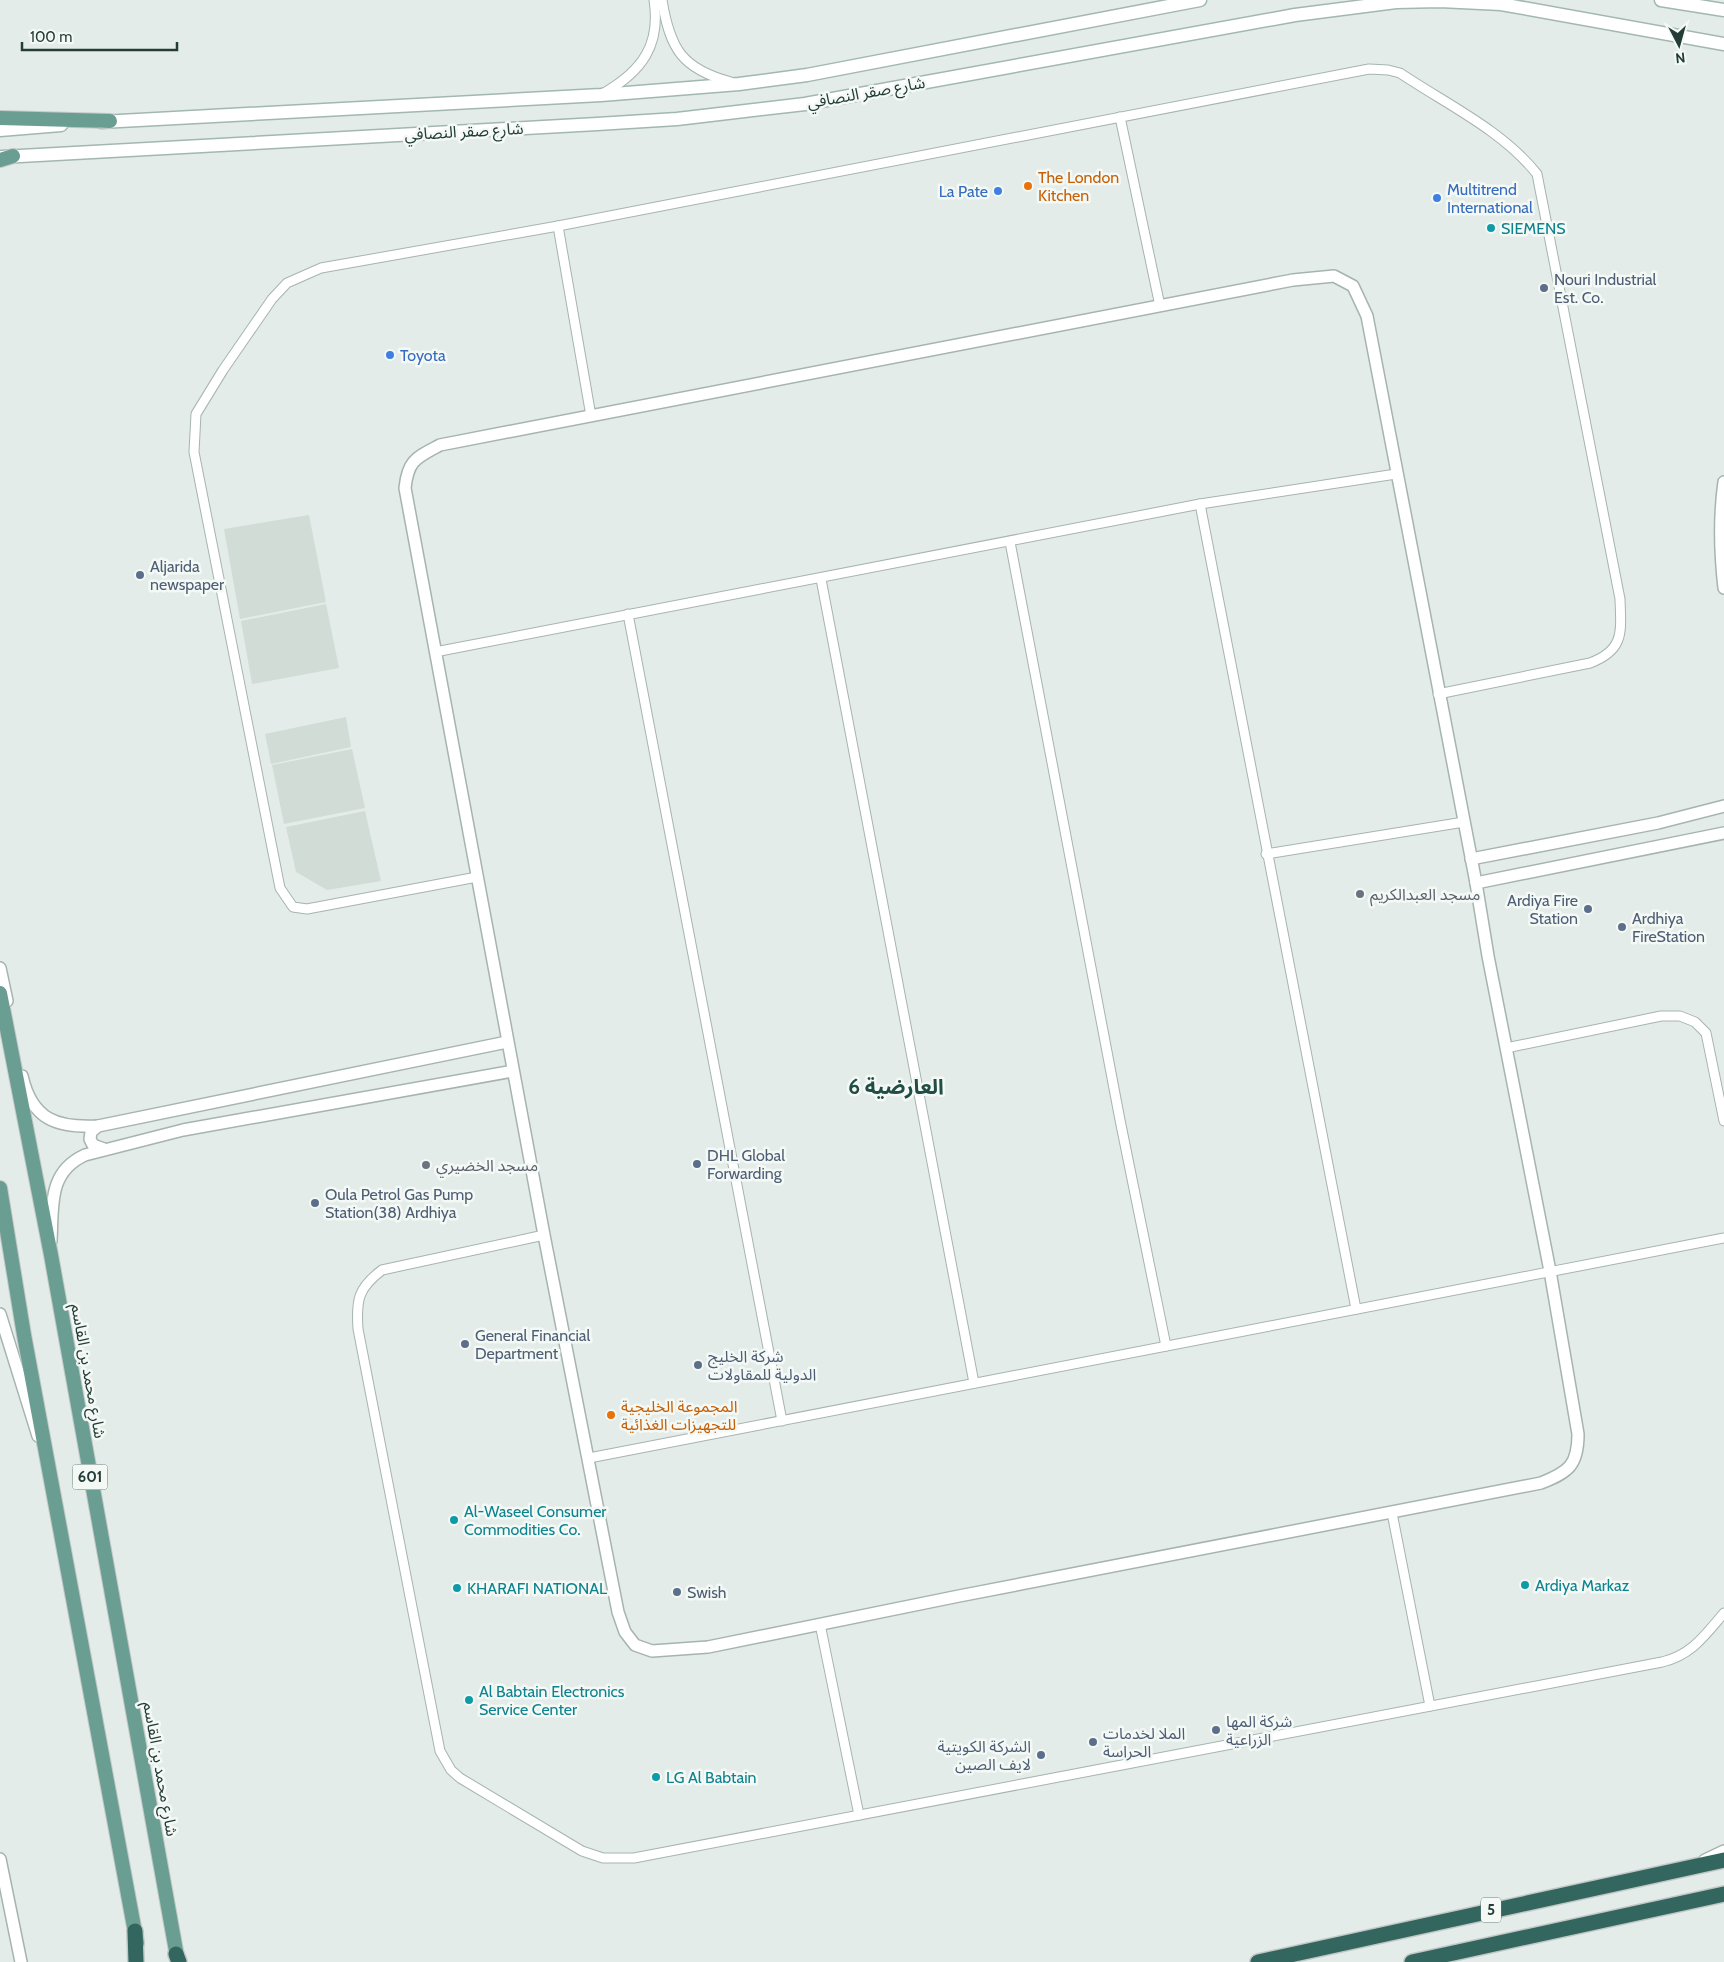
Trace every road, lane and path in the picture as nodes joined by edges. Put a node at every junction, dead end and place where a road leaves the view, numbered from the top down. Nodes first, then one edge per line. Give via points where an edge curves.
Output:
1 (654, 0) edge
2 (662, 0) edge
3 (1200, 0) edge
4 (1661, 0) edge
5 (1724, 9) edge
6 (1639, 30) junction
7 (1724, 37) edge
8 (1701, 40) junction
9 (1724, 44) edge
10 (1724, 52) edge
11 (739, 84) junction
12 (602, 95) junction
13 (1120, 117) junction
14 (0, 118) edge
15 (110, 121) junction
16 (0, 130) edge
17 (4, 158) edge
18 (558, 226) junction
19 (1160, 306) junction
20 (591, 416) junction
21 (1396, 474) junction
22 (1724, 482) edge
23 (1200, 504) junction
24 (1010, 542) junction
25 (821, 579) junction
26 (1724, 588) edge
27 (628, 614) junction
28 (435, 652) junction
29 (1438, 694) junction
30 (1724, 806) edge
31 (1464, 822) junction
32 (1658, 823) junction
33 (1724, 833) edge
34 (1662, 844) junction
35 (1266, 854) junction
36 (1472, 859) junction
37 (478, 877) junction
38 (1476, 883) junction
39 (0, 968) edge
40 (0, 993) edge
41 (507, 1042) junction
42 (1506, 1048) junction
43 (513, 1071) junction
44 (1724, 1121) edge
45 (98, 1126) junction
46 (106, 1149) junction
47 (0, 1188) edge
48 (544, 1235) junction
49 (1724, 1238) edge
50 (51, 1255) junction
51 (1550, 1272) junction
52 (1356, 1309) junction
53 (0, 1314) edge
54 (1166, 1346) junction
55 (974, 1383) junction
56 (782, 1420) junction
57 (589, 1458) junction
58 (49, 1470) junction
59 (1392, 1514) junction
60 (1724, 1613) edge
61 (820, 1624) junction
62 (1430, 1706) junction
63 (859, 1816) junction
64 (1724, 1851) edge
65 (0, 1859) edge
66 (1724, 1860) edge
67 (1687, 1868) junction
68 (1724, 1894) edge
69 (1724, 1902) edge
70 (1679, 1903) junction
71 (135, 1931) junction
72 (178, 1959) edge
73 (21, 1962) edge
74 (136, 1962) edge
75 (141, 1962) edge
76 (1258, 1962) edge
77 (1412, 1962) edge

1 - 12 street via 654,39 648,53 632,75
2 - 11 street via 666,22 683,56 700,72
3 - 11 main road, شارع صقر النصافي via 817,73
4 - 5 main road
6 - 8 main road, شارع صقر النصافي
6 - 10 main road
6 - 17 main road, شارع صقر النصافي via 1502,4 1396,2 1295,15 805,104 749,111 587,125
7 - 8 main road
8 - 9 main road, شارع صقر النصافي
11 - 12 main road, شارع صقر النصافي
12 - 15 main road, شارع صقر النصافي
13 - 18 street
13 - 19 street
13 - 29 street via 1369,69 1388,70 1400,73 1491,132 1524,157 1538,174 1620,599 1621,631 1617,645 1606,657 1590,663
14 - 15 main road
15 - 16 main road, شارع صقر النصافي
18 - 20 street
18 - 37 street via 321,268 287,283 272,299 223,370 196,414 193,434 280,888 294,907 307,909
19 - 20 street
19 - 21 street via 1293,280 1334,276 1353,286 1367,316
20 - 28 street via 440,445 417,457 407,470 405,488
21 - 23 street
21 - 29 street
22 - 26 street via 1721,521
23 - 24 street
23 - 35 street
24 - 25 street
24 - 54 street
25 - 27 street
25 - 55 street
27 - 28 street
27 - 56 street
28 - 37 street
29 - 31 street
30 - 32 street
31 - 35 street
31 - 36 street
32 - 34 street
32 - 36 street
33 - 34 street
34 - 38 street
35 - 52 street
36 - 38 street
37 - 41 street
38 - 42 street
39 - 45 street via 22,1077 30,1098 52,1122 77,1127
40 - 50 main road, شارع محمد بن القاسم / 601
41 - 43 street
41 - 45 street
42 - 44 street via 1661,1016 1680,1016 1695,1022 1706,1033
42 - 51 street
43 - 46 street via 183,1130
43 - 48 street
45 - 46 street via 91,1132 90,1139 99,1149
46 - 50 street via 74,1160 59,1176 54,1191
47 - 58 main road, 601
48 - 57 street
48 - 63 street via 382,1270 361,1291 357,1310 363,1357 411,1606 440,1751 445,1762 460,1778 572,1846 592,1856 608,1859 634,1858
49 - 51 street
50 - 72 main road, شارع محمد بن القاسم / 601
51 - 52 street
51 - 59 street via 1578,1434 1578,1453 1572,1464 1565,1472 1541,1483
52 - 54 street
53 - 58 street
54 - 55 street
55 - 56 street
56 - 57 street
57 - 61 street via 618,1612 625,1632 635,1646 652,1652 699,1648
58 - 71 main road, 601
59 - 61 street
59 - 62 street
60 - 62 street via 1697,1645 1675,1659
61 - 63 street
62 - 63 street
64 - 67 street
65 - 73 street
66 - 67 highway, 5
67 - 76 highway, 5
68 - 70 highway, 5
69 - 70 highway
70 - 77 highway, 5
71 - 74 highway
71 - 75 main road, 601

